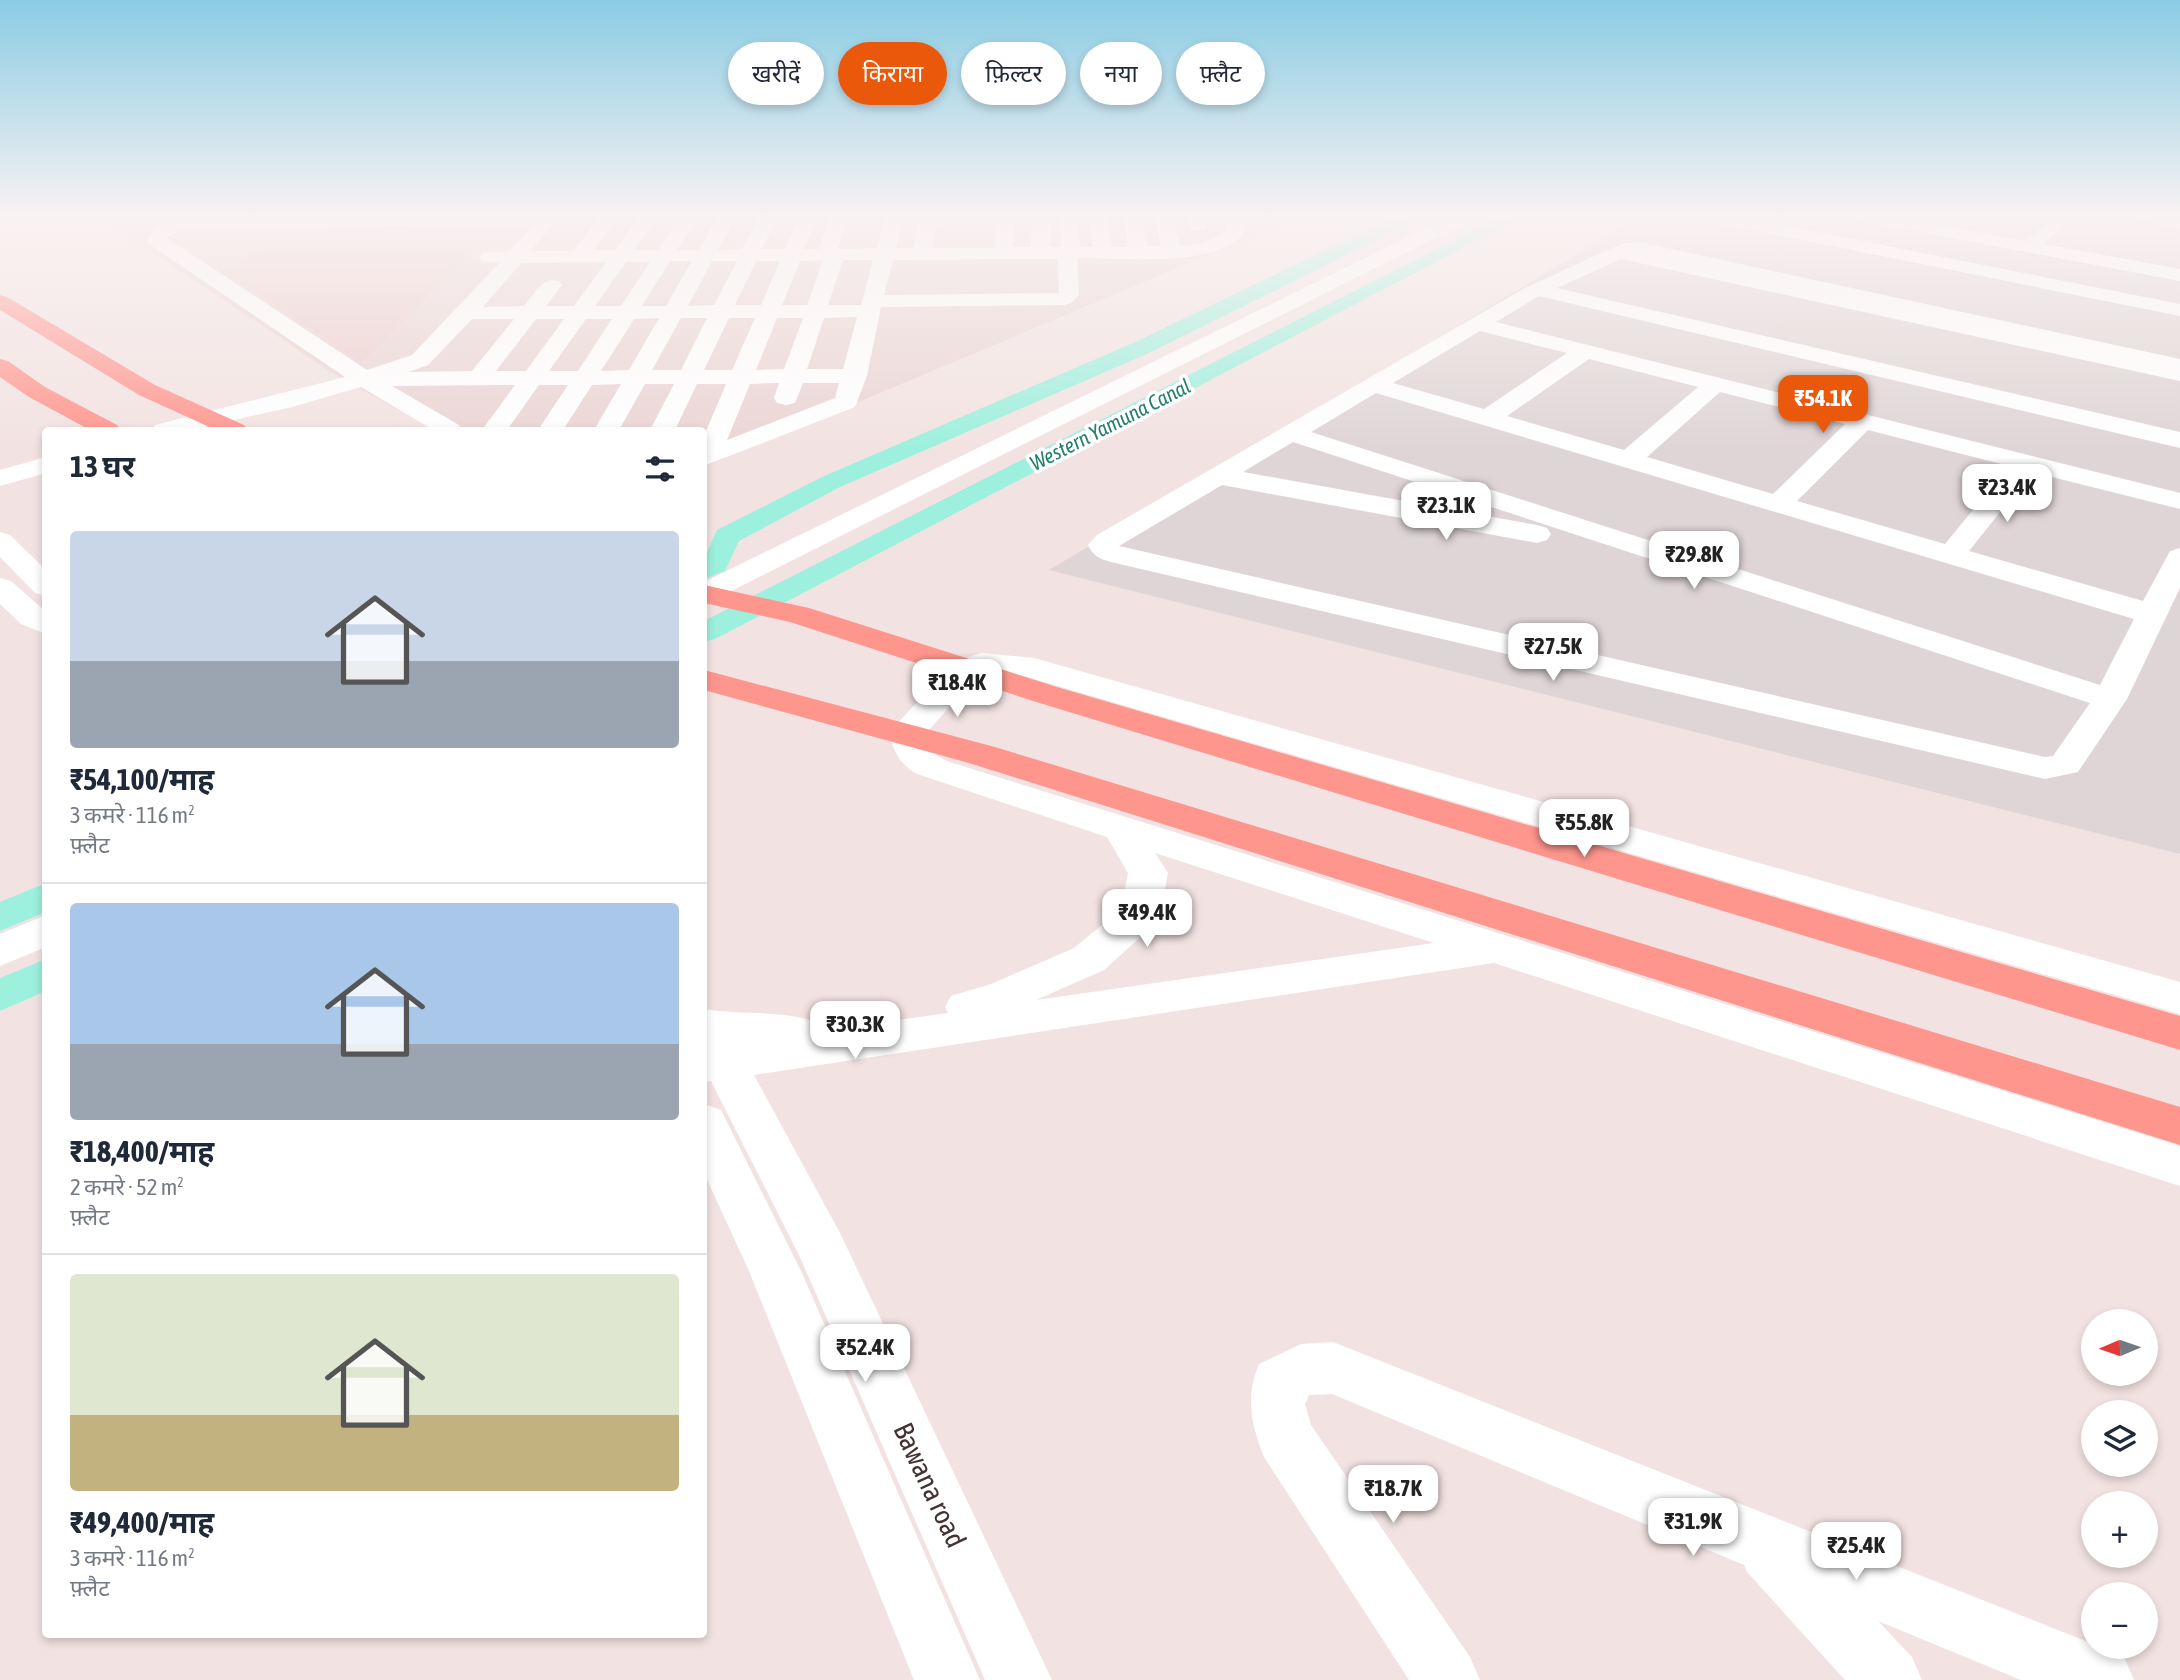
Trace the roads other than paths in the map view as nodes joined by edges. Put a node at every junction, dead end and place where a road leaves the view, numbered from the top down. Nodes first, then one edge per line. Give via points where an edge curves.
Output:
1 (236, 293) edge
2 (462, 293) edge
3 (474, 293) edge
4 (545, 293) edge
5 (593, 293) edge
6 (638, 293) edge
7 (682, 293) edge
8 (731, 293) edge
9 (777, 293) edge
10 (823, 293) edge
11 (855, 293) edge
12 (875, 293) edge
13 (991, 293) edge
14 (1069, 293) edge
15 (1310, 293) edge
16 (1532, 293) edge
17 (1553, 293) edge
18 (1806, 293) edge
19 (1847, 293) edge
20 (2097, 293) edge
21 (0, 301) edge
22 (454, 304) junction
23 (2180, 310) edge
24 (815, 311) junction
25 (626, 312) junction
26 (672, 312) junction
27 (722, 312) junction
28 (769, 312) junction
29 (530, 313) junction
30 (580, 313) junction
31 (1477, 324) junction
32 (1586, 351) junction
33 (0, 366) edge
34 (2180, 366) edge
35 (2180, 374) edge
36 (359, 376) junction
37 (742, 376) junction
38 (793, 376) junction
39 (855, 376) junction
40 (636, 377) junction
41 (689, 377) junction
42 (533, 378) junction
43 (584, 378) junction
44 (478, 379) junction
45 (1716, 384) junction
46 (1375, 385) junction
47 (1488, 418) junction
48 (222, 421) edge
49 (1864, 421) junction
50 (102, 427) edge
51 (183, 427) edge
52 (445, 427) edge
53 (497, 427) edge
54 (553, 427) edge
55 (609, 427) edge
56 (664, 427) edge
57 (774, 433) junction
58 (1293, 434) junction
59 (2180, 440) edge
60 (707, 448) edge
61 (707, 450) edge
62 (1628, 460) junction
63 (2026, 462) junction
64 (42, 466) edge
65 (1218, 476) junction
66 (0, 478) edge
67 (2180, 501) edge
68 (1778, 504) junction
69 (0, 541) edge
70 (1951, 555) junction
71 (2180, 557) edge
72 (1682, 561) junction
73 (42, 583) edge
74 (0, 587) edge
75 (707, 594) edge
76 (2152, 614) junction
77 (42, 623) edge
78 (967, 668) junction
79 (707, 681) edge
80 (2110, 699) junction
81 (907, 733) junction
82 (1122, 830) junction
83 (42, 931) edge
84 (1498, 949) junction
85 (0, 951) edge
86 (2180, 998) edge
87 (2180, 1033) edge
88 (709, 1045) edge
89 (2180, 1126) edge
90 (707, 1129) edge
91 (2180, 1166) edge
92 (1762, 1542) junction
93 (947, 1680) edge
94 (1019, 1680) edge
95 (1447, 1680) edge
96 (1889, 1680) edge
97 (2101, 1680) edge

1 - 36 street
2 - 22 street
3 - 22 street
4 - 29 street
5 - 30 street
6 - 25 street
7 - 26 street
8 - 27 street
9 - 28 street
10 - 24 street
11 - 24 street
12 - 39 street
13 - 14 street via 1059,299
15 - 75 street
16 - 31 street
17 - 59 street
18 - 35 street
19 - 34 street
20 - 23 street
21 - 48 main road via 147,390
22 - 29 street
22 - 36 street via 399,353
24 - 28 street
24 - 38 street
25 - 26 street
25 - 30 street
25 - 43 street
26 - 27 street
26 - 40 street
27 - 28 street
27 - 41 street
28 - 37 street
29 - 30 street
29 - 44 street
30 - 42 street
31 - 32 street
31 - 46 street
32 - 45 street
32 - 47 street
33 - 50 main road
36 - 44 street
36 - 48 street
36 - 52 street
37 - 38 street
37 - 41 street
37 - 60 street
38 - 39 street
38 - 57 street
39 - 57 street via 846,402
40 - 41 street
40 - 43 street
40 - 55 street
41 - 56 street
42 - 43 street
42 - 44 street
42 - 53 street
43 - 54 street
45 - 49 street
45 - 62 street
46 - 47 street
46 - 58 street
47 - 62 street
48 - 51 street
49 - 63 street
49 - 68 street
57 - 61 street
58 - 65 street
58 - 72 street
62 - 68 street
63 - 67 street
63 - 70 street
64 - 66 street
65 - 72 street
65 - 80 street via 1107,541 1104,549 2025,766 2065,764
68 - 70 street
69 - 73 street
70 - 76 street
71 - 76 street
72 - 80 street
74 - 77 street
75 - 78 main road via 798,615
76 - 80 street
78 - 81 street
78 - 86 street via 999,663 1052,672
78 - 87 main road
79 - 81 main road
81 - 82 street via 910,752 922,764
81 - 89 main road
82 - 84 street
82 - 88 street via 1148,873 1140,915 1089,959 1003,997 941,1015 888,1025 770,1034 721,1029
83 - 85 street
84 - 88 street
84 - 91 street
88 - 94 street, Bawana road via 822,1249
90 - 93 street via 775,1271
92 - 95 street via 1333,1368 1301,1370 1279,1383 1277,1404 1285,1437
92 - 96 street
92 - 97 street

